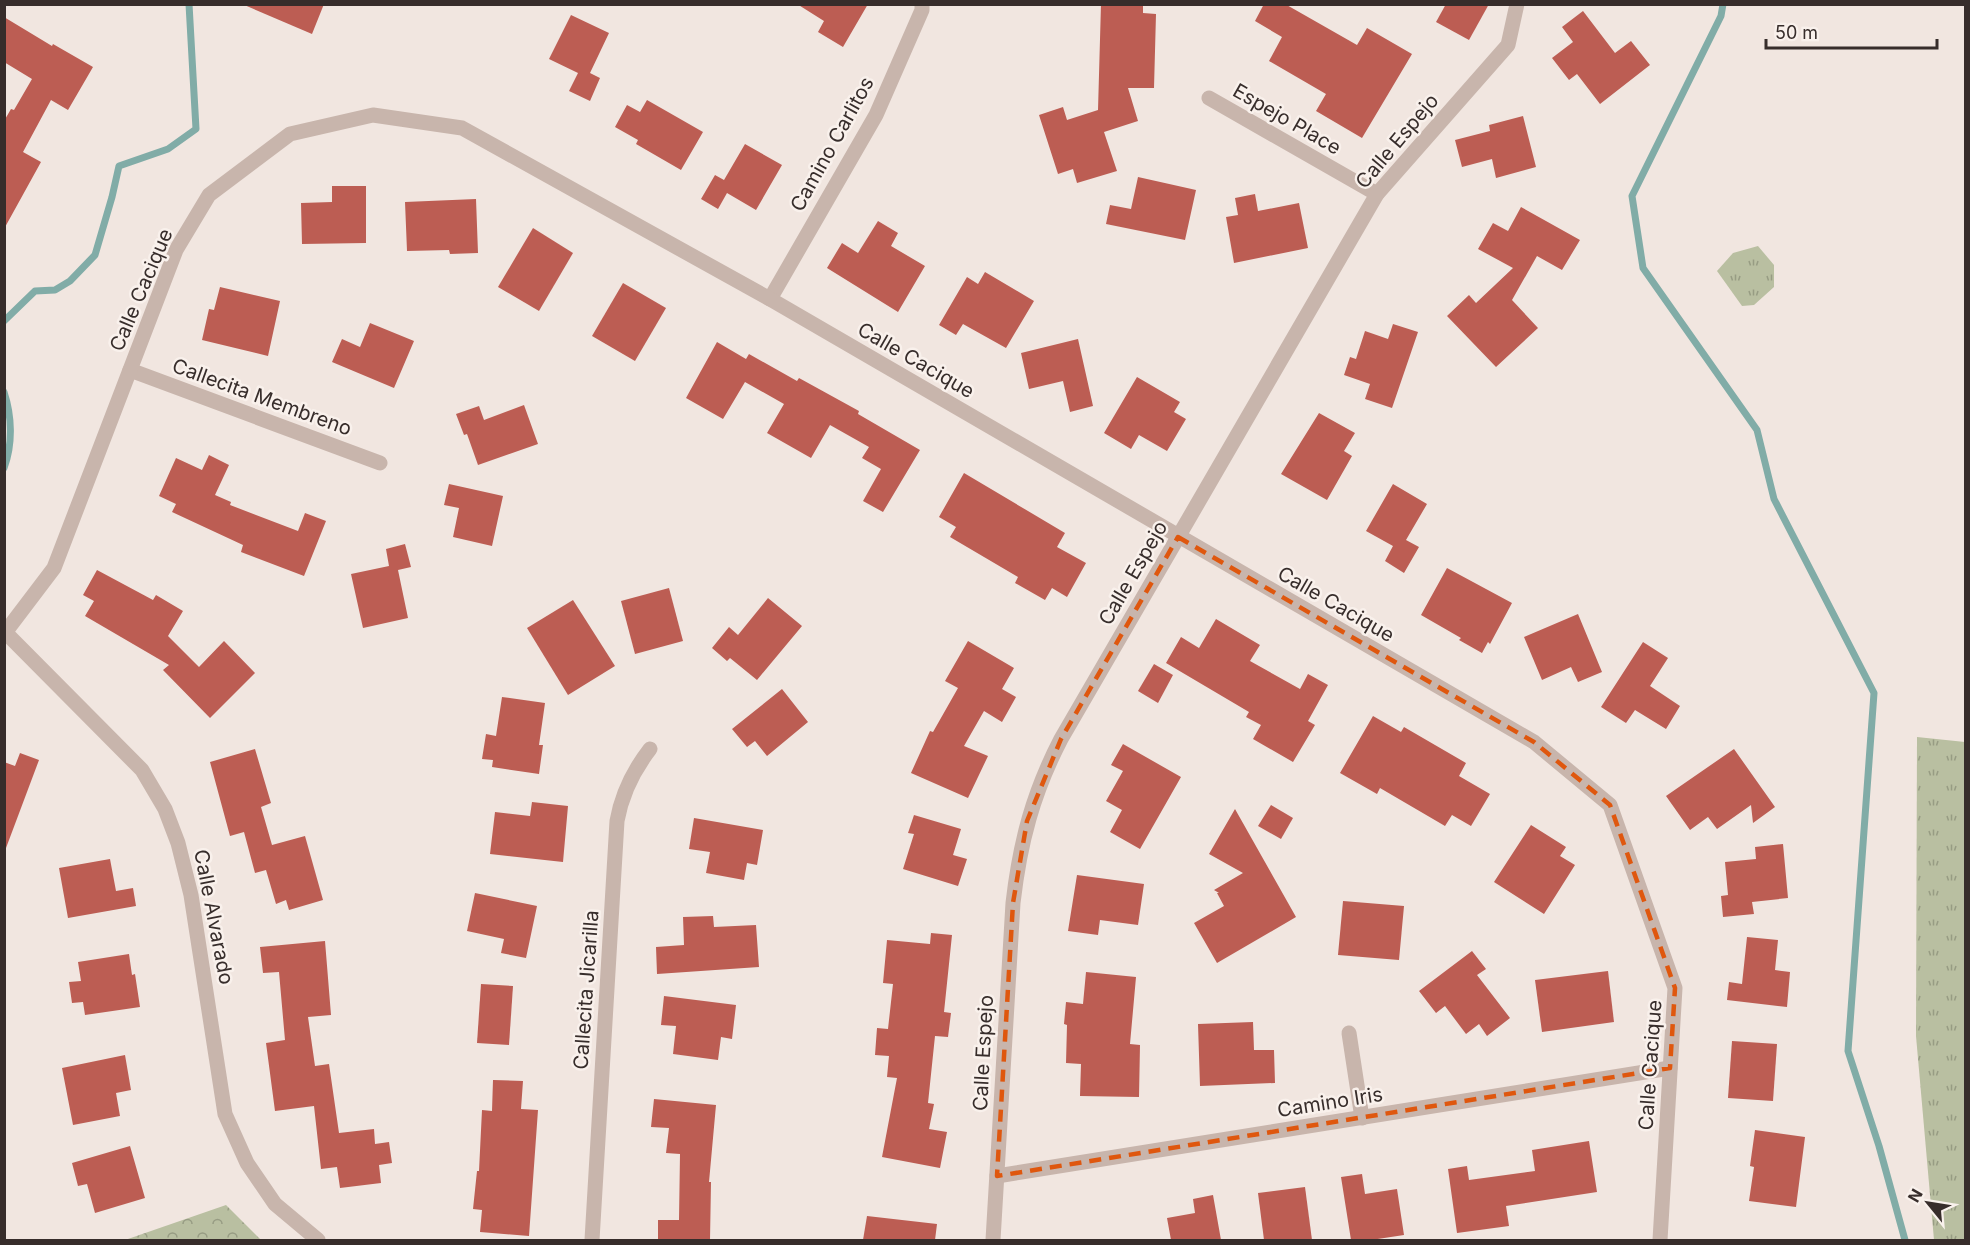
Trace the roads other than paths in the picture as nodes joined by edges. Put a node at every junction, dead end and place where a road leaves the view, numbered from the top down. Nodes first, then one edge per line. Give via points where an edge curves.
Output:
1 (922, 4) edge
2 (1517, 4) edge
3 (1209, 98) dead end
4 (1377, 194) junction
5 (770, 299) junction
6 (130, 370) junction
7 (380, 463) dead end
8 (1178, 537) junction
9 (5, 633) edge
10 (650, 749) dead end
11 (1349, 1033) dead end
12 (1670, 1068) junction
13 (1362, 1118) junction
14 (997, 1176) junction
15 (318, 1240) edge
16 (592, 1240) edge
17 (993, 1240) edge
18 (1660, 1240) edge

1 - 5 street, Camino Carlitos via 876,115
2 - 4 street, Calle Espejo via 1508,45
3 - 4 street, Espejo Place
4 - 8 street, Calle Espejo
5 - 6 street, Calle Cacique via 462,128 373,115 290,134 209,195 176,250
5 - 8 street, Calle Cacique
6 - 7 street, Callecita Membreno
6 - 9 street, Calle Cacique via 54,568
8 - 12 street, Calle Cacique via 1534,742 1611,805 1676,988
8 - 14 street, Calle Espejo via 1061,739 1027,821 1013,903
9 - 15 street, Calle Alvarado via 142,770 165,809 191,895 225,1114 247,1163 275,1204
10 - 16 street, Callecita Jicarilla via 624,791 617,820
11 - 13 street
12 - 13 street, Camino Iris
12 - 18 street, Calle Cacique
13 - 14 street, Camino Iris
14 - 17 street, Calle Espejo

